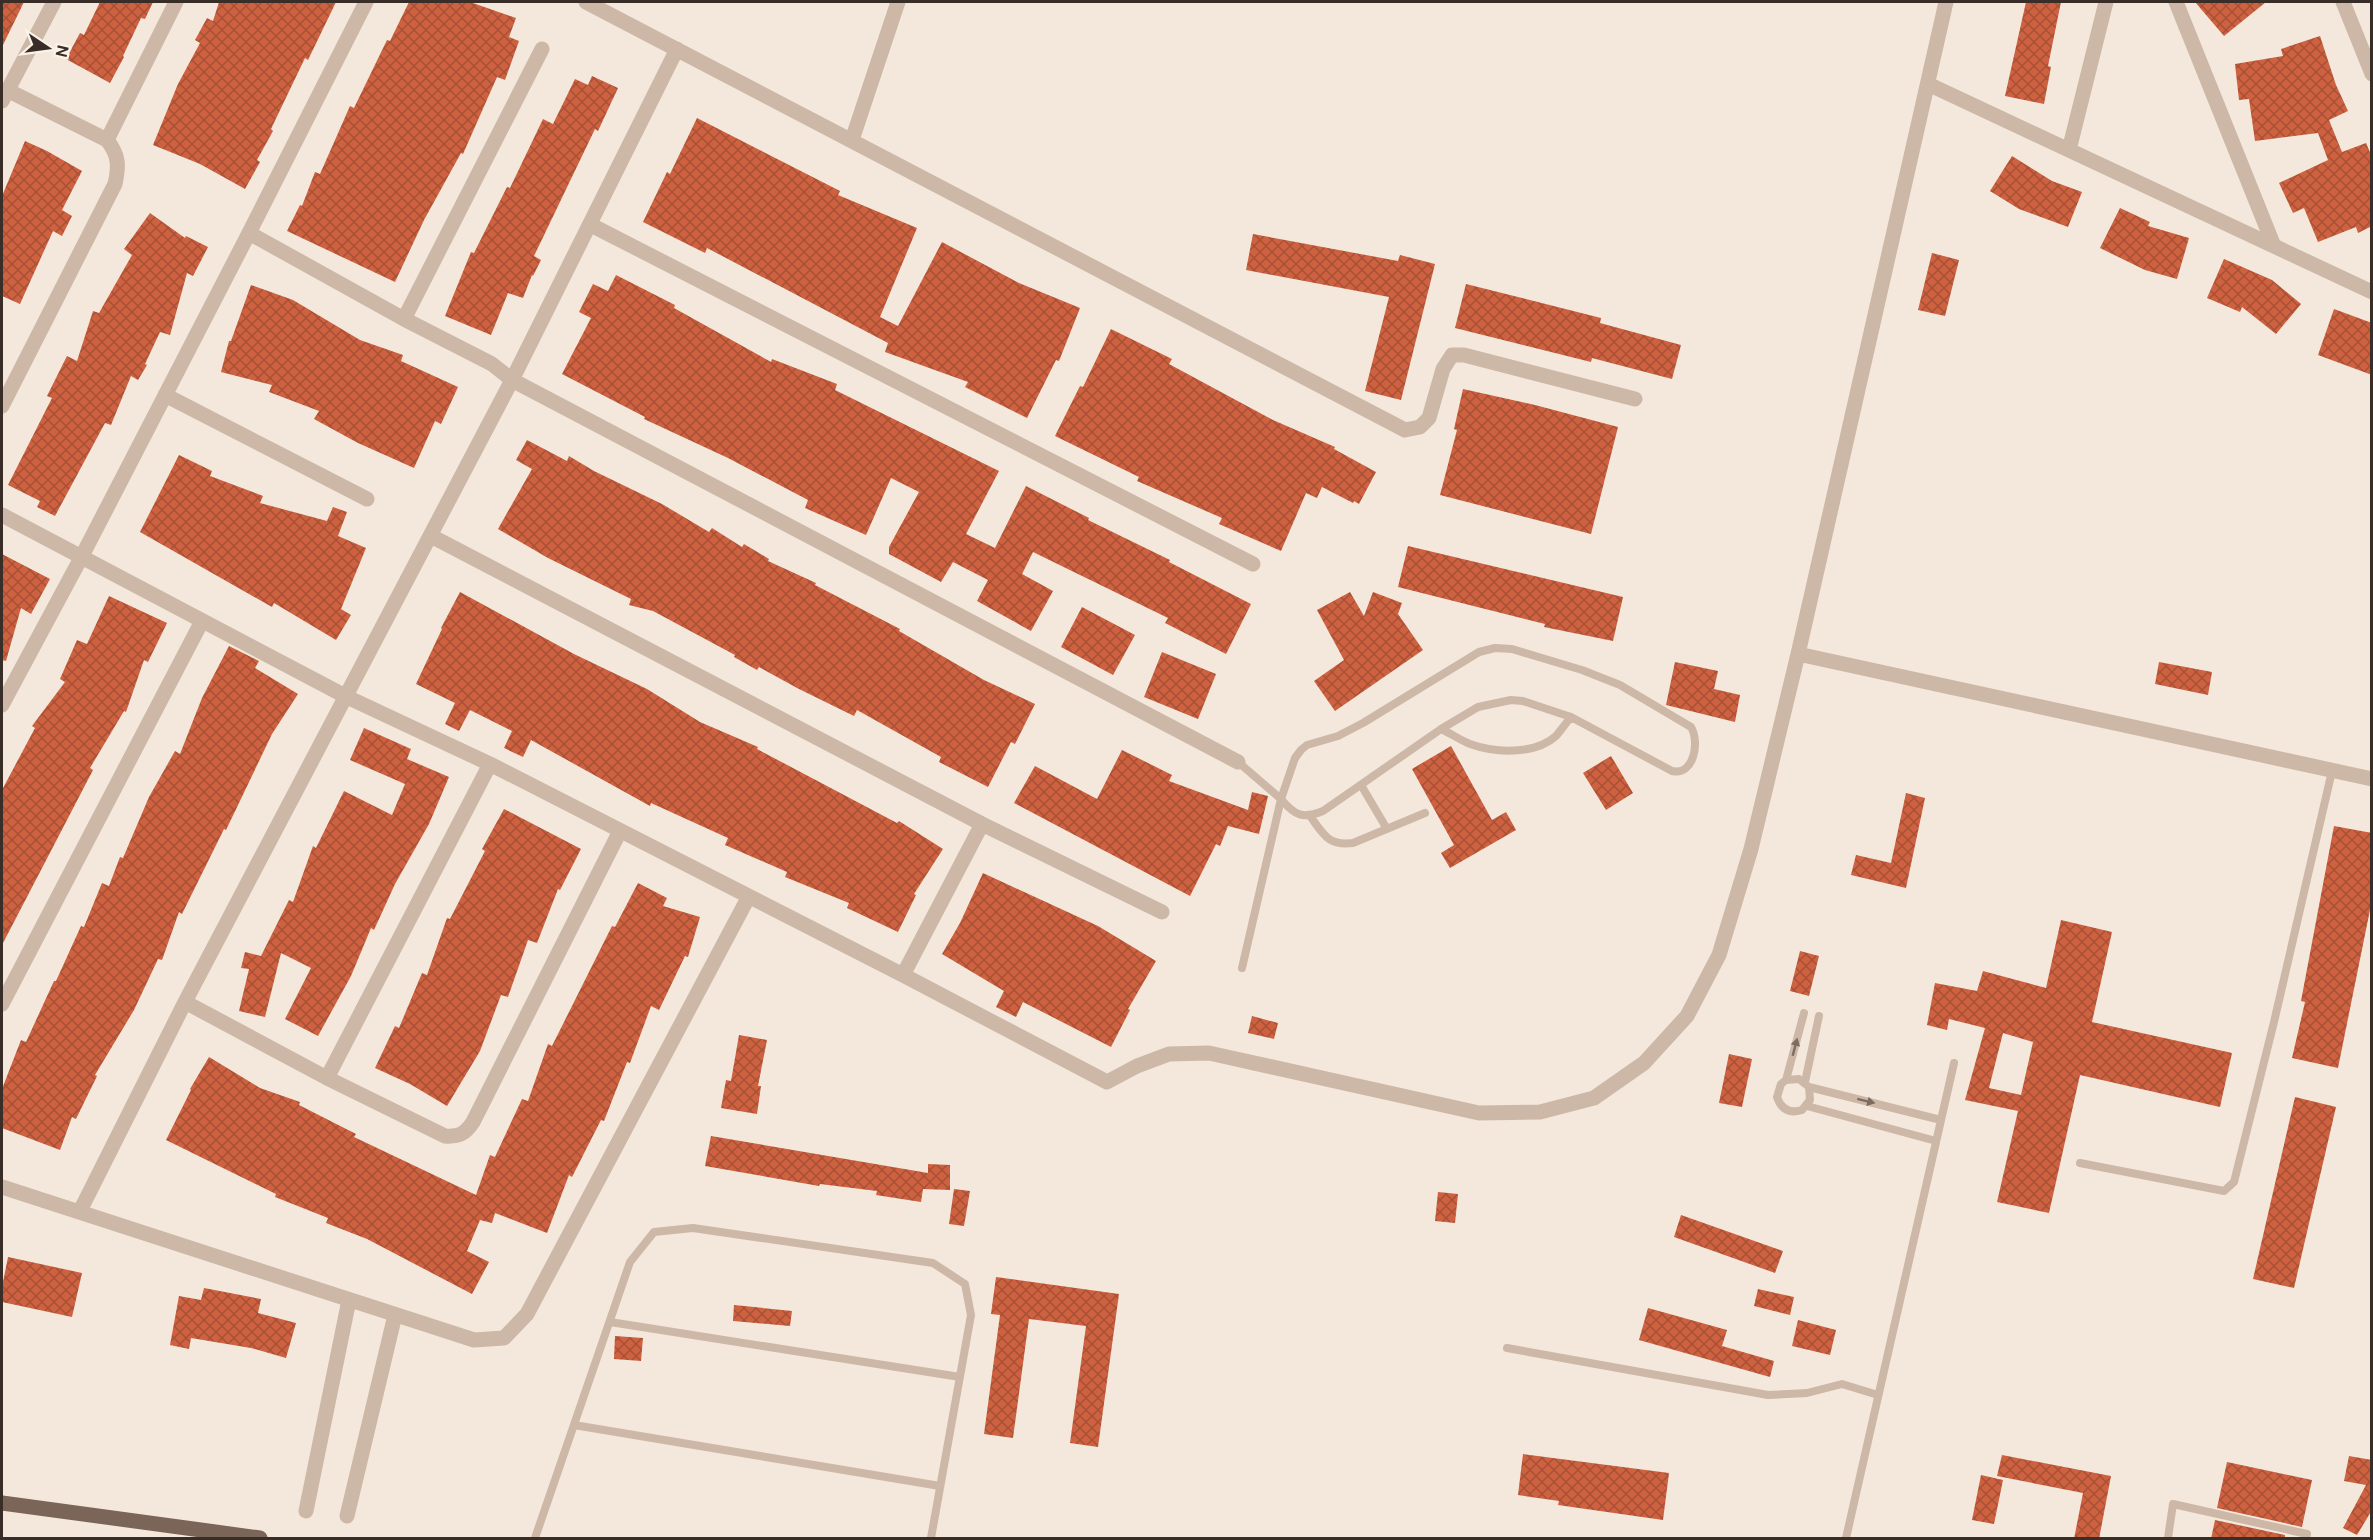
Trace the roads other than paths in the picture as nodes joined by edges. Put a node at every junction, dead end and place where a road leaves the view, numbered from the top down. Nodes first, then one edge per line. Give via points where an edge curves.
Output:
1 (54, 2) edge
2 (176, 2) edge
3 (366, 2) edge
4 (586, 2) edge
5 (898, 2) edge
6 (1946, 2) edge
7 (2106, 2) edge
8 (2176, 2) edge
9 (2343, 2) edge
10 (542, 49) dead end
11 (677, 49) junction
12 (2372, 74) edge
13 (1928, 84) junction
14 (4, 96) edge
15 (106, 140) junction
16 (852, 140) junction
17 (2069, 150) junction
18 (591, 225) junction
19 (249, 233) junction
20 (2274, 246) junction
21 (2372, 292) edge
22 (404, 320) junction
23 (512, 380) junction
24 (165, 395) junction
25 (1635, 399) dead end
26 (2, 406) edge
27 (367, 499) dead end
28 (2, 515) edge
29 (431, 536) junction
30 (82, 556) junction
31 (1253, 564) dead end
32 (202, 621) junction
33 (1798, 654) junction
34 (347, 697) junction
35 (2, 701) edge
36 (1571, 717) junction
37 (1441, 729) junction
38 (1238, 762) joint
39 (490, 764) junction
40 (2332, 771) junction
41 (2372, 778) edge
42 (1361, 785) junction
43 (1281, 800) junction
44 (1425, 813) dead end
45 (1310, 816) junction
46 (982, 824) junction
47 (1387, 829) junction
48 (620, 831) junction
49 (748, 898) junction
50 (1162, 912) dead end
51 (1242, 968) dead end
52 (903, 975) junction
53 (185, 1002) junction
54 (2, 1004) edge
55 (1804, 1013) dead end
56 (1820, 1016) dead end
57 (1954, 1063) dead end
58 (327, 1078) junction
59 (1786, 1080) junction
60 (1807, 1085) junction
61 (1807, 1106) junction
62 (1941, 1120) junction
63 (1936, 1141) junction
64 (2080, 1163) dead end
65 (2, 1187) edge
66 (80, 1211) junction
67 (349, 1300) junction
68 (395, 1315) junction
69 (610, 1322) junction
70 (1507, 1348) dead end
71 (960, 1377) junction
72 (1878, 1395) junction
73 (574, 1425) junction
74 (940, 1486) junction
75 (2, 1503) edge
76 (306, 1511) dead end
77 (347, 1516) dead end
78 (260, 1539) edge
79 (536, 1539) edge
80 (931, 1539) edge
81 (1846, 1539) edge
82 (2168, 1539) edge
83 (2306, 1539) edge

1 - 14 street
2 - 15 street
3 - 19 street
4 - 11 street
5 - 16 street
6 - 13 street
7 - 17 street
8 - 20 street
9 - 12 street
10 - 22 street
11 - 16 street
11 - 18 street
13 - 17 street
13 - 33 street
14 - 15 street
15 - 26 street via 114,149 119,166 115,184
16 - 25 street via 1405,430 1420,427 1429,417 1443,369 1452,355
17 - 20 street
18 - 23 street
18 - 31 street
19 - 22 street
19 - 24 street
20 - 21 street
22 - 23 street via 492,364
23 - 29 street
23 - 38 street
24 - 27 street
24 - 30 street
28 - 30 street
29 - 34 street
29 - 46 street
30 - 32 street
30 - 35 street
32 - 34 street
32 - 54 street
33 - 40 street
33 - 52 street via 1751,849 1719,955 1687,1016 1644,1063 1594,1098 1540,1112 1479,1113 1209,1053 1169,1054 1107,1082
34 - 39 street
34 - 53 street
36 - 37 lane via 1523,700 1511,700 1478,706
36 - 37 lane via 1548,741 1520,750 1471,744
36 - 43 lane via 1678,772 1684,770 1696,744 1691,727 1620,685 1512,649 1495,648 1479,652 1338,736 1307,745 1295,758
37 - 42 lane
38 - 43 lane
39 - 48 street
39 - 58 street
40 - 41 street
40 - 64 lane via 2234,1182 2224,1191
42 - 45 lane
42 - 47 lane
43 - 45 lane via 1290,810
43 - 51 lane
44 - 47 lane
45 - 47 lane via 1326,837 1343,844
46 - 50 street
46 - 52 street
48 - 49 street
48 - 58 street via 466,1132 457,1137 445,1136
49 - 52 street
49 - 68 street via 527,1314 504,1338 474,1340
53 - 58 street
53 - 66 street
59 -> 55 lane
56 - 60 lane
57 - 62 lane
59 - 60 lane via 1799,1079
59 - 61 lane via 1777,1097 1783,1108 1796,1112
60 - 61 lane
60 -> 62 lane
61 - 63 lane
62 - 63 lane
63 - 72 lane
65 - 66 street
66 - 67 street
67 - 68 street
67 - 76 street
68 - 77 street
69 - 71 lane
69 - 71 lane via 630,1262 654,1232 693,1227 933,1263 965,1284 971,1315
69 - 73 lane
70 - 72 lane via 1768,1395 1807,1393 1842,1384
71 - 74 lane
72 - 81 lane
73 - 74 lane
73 - 79 lane
74 - 80 lane
75 - 78 main road
82 - 83 lane via 2173,1504 2307,1534

